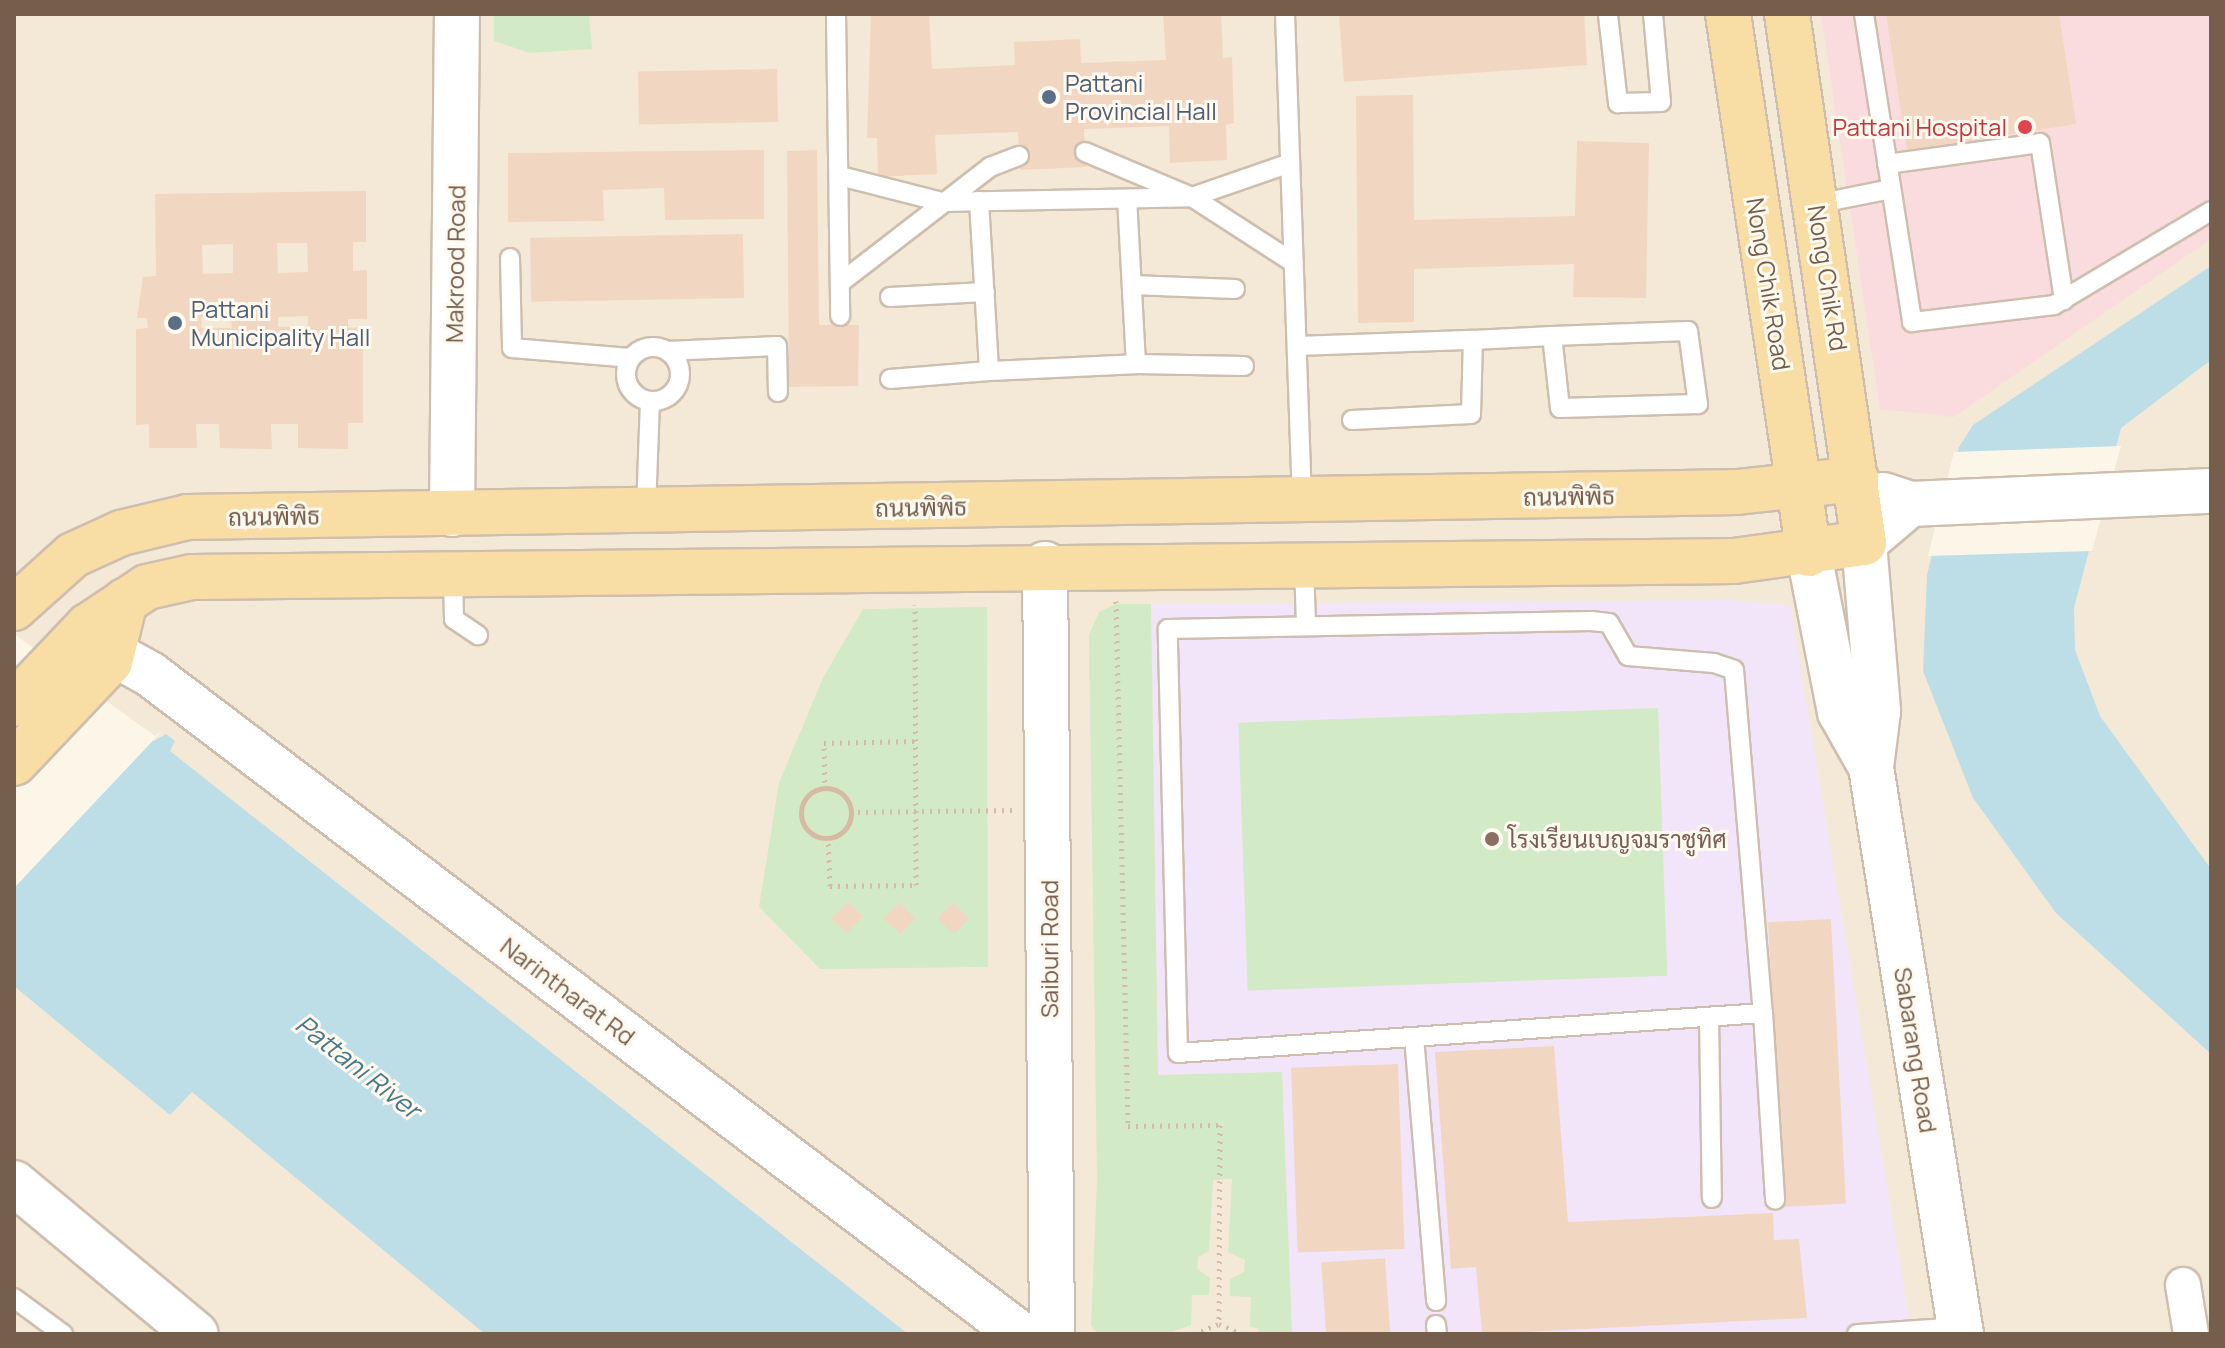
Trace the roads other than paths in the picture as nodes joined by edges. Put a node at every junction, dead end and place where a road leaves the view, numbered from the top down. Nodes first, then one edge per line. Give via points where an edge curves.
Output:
1 (457, 14) edge
2 (836, 14) edge
3 (1285, 14) edge
4 (1653, 14) edge
5 (1728, 14) edge
6 (1787, 14) edge
7 (1864, 14) edge
8 (1608, 15) edge
9 (1085, 152) dead end
10 (1019, 156) dead end
11 (1290, 163) junction
12 (1887, 164) junction
13 (840, 176) junction
14 (1891, 189) junction
15 (1192, 197) junction
16 (1127, 199) junction
17 (979, 201) junction
18 (942, 202) junction
19 (1816, 204) junction
20 (2211, 211) edge
21 (510, 258) dead end
22 (1294, 263) junction
23 (840, 283) junction
24 (1132, 285) junction
25 (1235, 289) dead end
26 (985, 292) junction
27 (890, 297) dead end
28 (2064, 300) junction
29 (840, 316) dead end
30 (1552, 336) junction
31 (1473, 340) junction
32 (1297, 346) junction
33 (668, 351) junction
34 (630, 358) junction
35 (1136, 364) junction
36 (1244, 366) dead end
37 (989, 371) junction
38 (890, 379) dead end
39 (778, 392) dead end
40 (650, 401) junction
41 (1352, 420) dead end
42 (1856, 479) junction
43 (1800, 486) junction
44 (2211, 491) edge
45 (1302, 502) junction
46 (1077, 504) junction
47 (1915, 504) junction
48 (846, 508) junction
49 (646, 513) junction
50 (452, 514) junction
51 (1864, 543) junction
52 (1809, 554) junction
53 (1304, 563) junction
54 (1079, 564) junction
55 (848, 569) junction
56 (648, 572) junction
57 (453, 575) junction
58 (19, 594) edge
59 (1306, 624) junction
60 (478, 635) dead end
61 (98, 653) junction
62 (14, 704) edge
63 (14, 763) edge
64 (1871, 767) junction
65 (1763, 1013) junction
66 (1709, 1017) junction
67 (1414, 1037) junction
68 (14, 1183) edge
69 (1712, 1198) dead end
70 (1775, 1200) dead end
71 (2183, 1285) dead end
72 (14, 1298) edge
73 (1436, 1301) dead end
74 (1960, 1330) edge
75 (63, 1334) edge
76 (196, 1334) edge
77 (1020, 1334) edge
78 (1052, 1334) edge
79 (1857, 1334) edge
80 (2191, 1334) edge

1 - 50 street, Makrood Road
2 - 13 lane
3 - 11 lane
4 - 8 lane via 1661,102 1618,103
5 - 43 main road, Nong Chik Road
6 - 19 main road, Nong Chik Rd
7 - 12 lane
9 - 15 lane
10 - 18 lane via 990,167
11 - 15 lane
11 - 22 lane
12 - 14 lane
12 - 28 lane via 2040,143
13 - 18 lane
13 - 23 lane
14 - 19 lane
14 - 28 lane via 1912,322
15 - 16 lane
15 - 22 lane
16 - 17 lane
16 - 24 lane
17 - 18 lane
17 - 26 lane
18 - 23 lane
19 - 42 main road, Nong Chik Rd
20 - 28 lane
21 - 34 lane via 512,348
22 - 32 lane
23 - 29 lane
24 - 25 lane
24 - 35 lane
26 - 27 lane
26 - 37 lane
30 - 30 lane via 1560,408 1698,404 1688,331
30 - 31 lane
31 - 32 lane
31 - 41 lane via 1471,414
32 - 45 lane
33 - 34 lane via 655,346
33 - 39 lane via 777,346
33 - 40 lane via 678,362 675,389
34 - 40 lane via 628,386
35 - 36 lane
35 - 37 lane
37 - 38 lane
40 - 49 lane
42 - 43 main road, ถนนพิพิธ
42 - 47 street
42 - 51 main road, Nong Chik Rd
43 - 45 main road, ถนนพิพิธ
43 - 52 main road, Nong Chik Road
44 - 47 street
45 - 46 main road, ถนนพิพิธ
45 - 53 main road
46 - 48 main road, ถนนพิพิธ
46 - 54 main road
47 - 51 street
48 - 49 main road, ถนนพิพิธ
48 - 55 main road
49 - 50 main road, ถนนพิพิธ
49 - 56 main road
50 - 57 main road
50 - 58 main road, ถนนพิพิธ via 187,517 121,533 73,555
51 - 52 main road
51 - 64 street, Sabarang Road via 1878,711
52 - 53 main road via 1734,561
52 - 64 street, Sabarang Road via 1840,712
53 - 54 main road
53 - 59 lane
54 - 55 main road
54 - 78 street, Saiburi Road via 1048,810
55 - 56 main road
56 - 57 main road
57 - 60 lane via 454,619
57 - 61 main road via 192,577 147,587 125,601
59 - 65 lane via 1591,621 1609,623 1628,656 1714,663 1734,670
59 - 67 lane via 1168,629 1178,1053
61 - 62 main road
61 - 63 main road
61 - 77 street, Narintharat Rd via 163,683
64 - 74 street, Sabarang Road
65 - 66 lane
65 - 70 lane
66 - 67 lane
66 - 69 lane
67 - 73 lane
68 - 76 street
71 - 80 street
72 - 75 lane
74 - 79 lane

